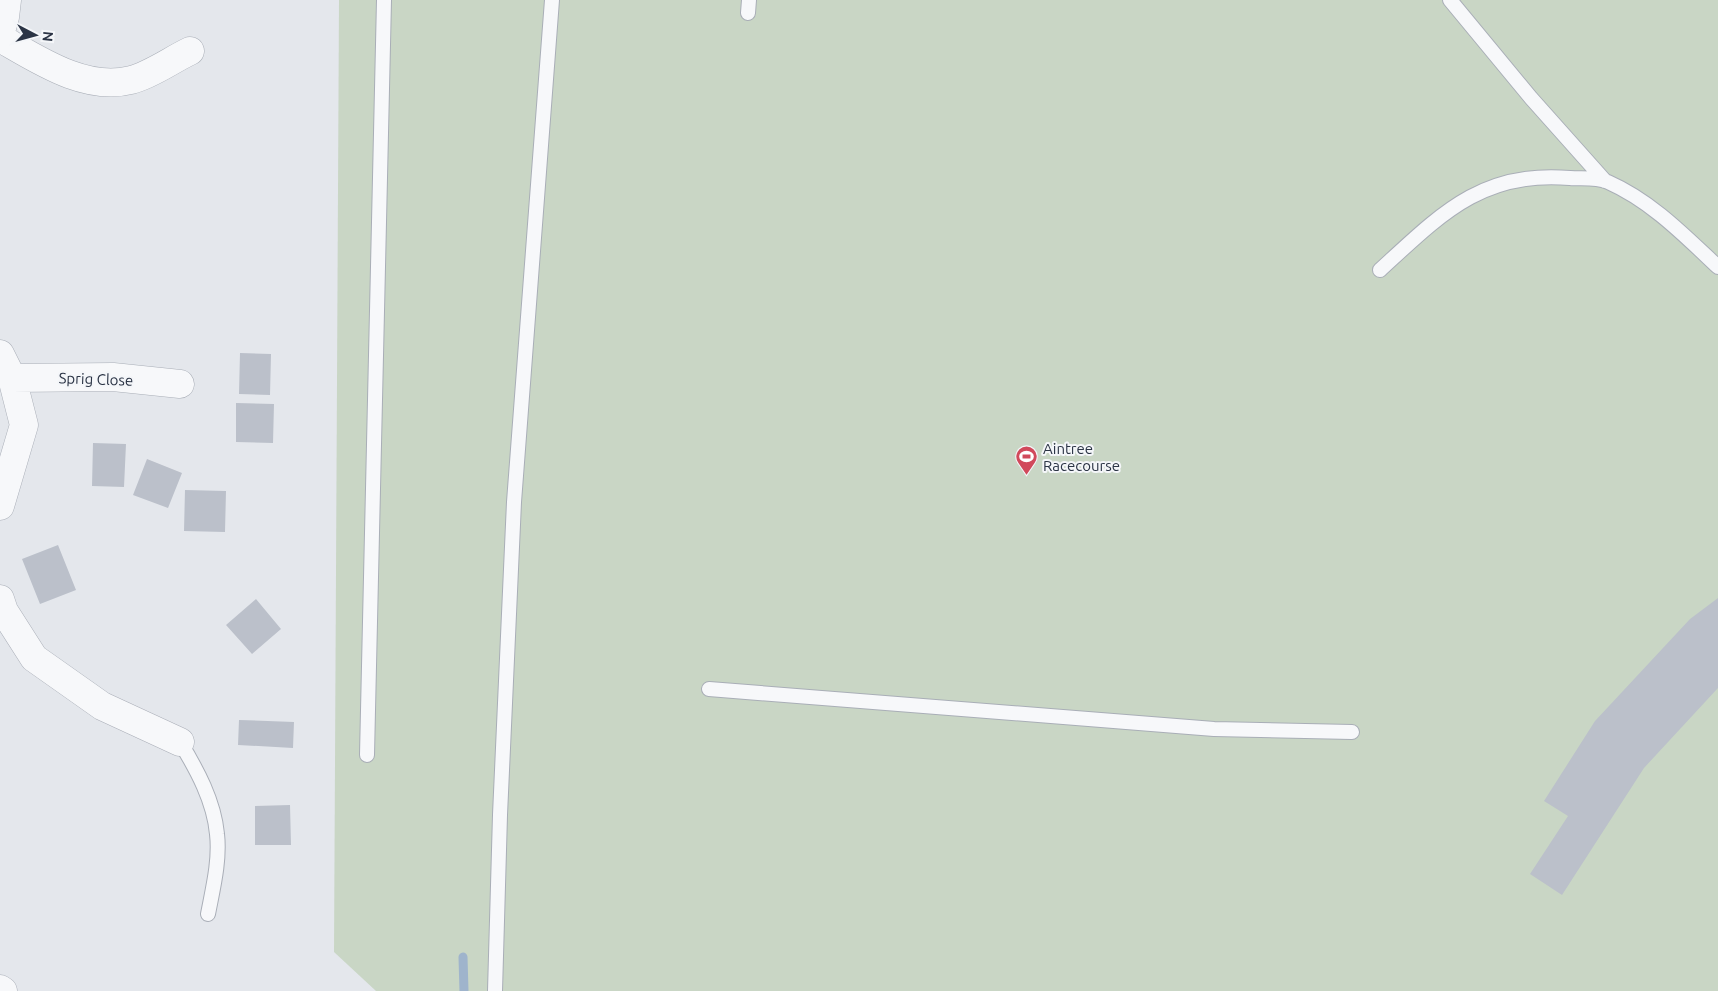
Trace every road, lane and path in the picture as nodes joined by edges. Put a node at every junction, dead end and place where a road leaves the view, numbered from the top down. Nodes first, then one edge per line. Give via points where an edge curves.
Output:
1 (7, 0) edge
2 (384, 0) edge
3 (552, 0) edge
4 (1450, 0) edge
5 (0, 36) edge
6 (190, 51) dead end
7 (1606, 180) junction
8 (1718, 267) edge
9 (1380, 270) dead end
10 (0, 354) edge
11 (12, 378) junction
12 (180, 384) dead end
13 (0, 506) edge
14 (1, 608) edge
15 (709, 689) dead end
16 (1352, 732) dead end
17 (180, 742) joint
18 (367, 755) dead end
19 (208, 914) dead end
20 (0, 989) edge
21 (3, 991) edge
22 (495, 991) edge

1 - 5 street
2 - 18 lane
3 - 22 lane via 514,502
4 - 7 lane via 1531,98
5 - 6 street via 59,72 105,82 131,80
7 - 8 lane via 1642,200
7 - 9 lane via 1547,176 1494,186 1448,211
10 - 11 street
11 - 12 street, Sprig Close via 114,377
11 - 13 street via 24,425
14 - 17 street via 34,658 102,706
15 - 16 lane via 1204,728
17 - 19 lane via 199,776 211,806 217,834 216,869
20 - 21 street

